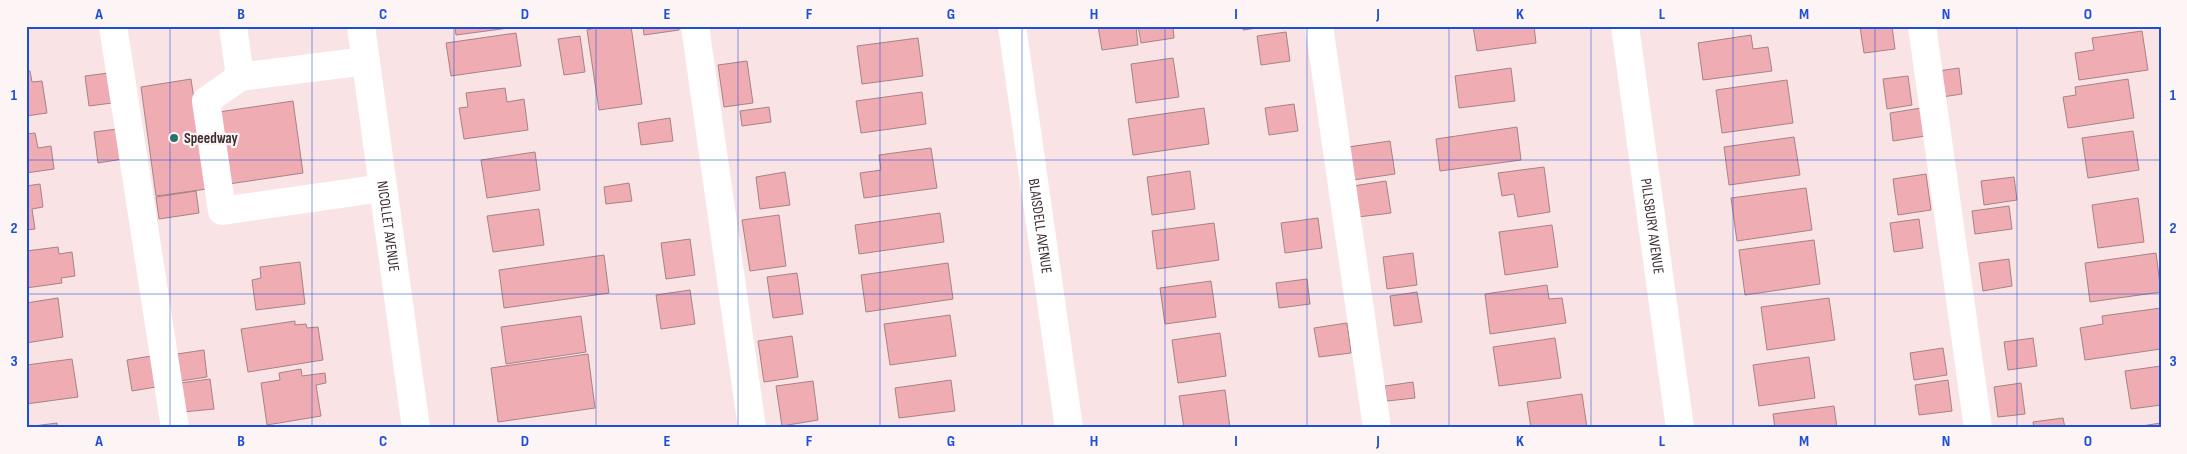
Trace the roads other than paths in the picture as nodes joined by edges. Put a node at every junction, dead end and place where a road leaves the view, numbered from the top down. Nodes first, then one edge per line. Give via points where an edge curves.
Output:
1 (113, 26) edge
2 (233, 26) edge
3 (361, 26) edge
4 (695, 26) edge
5 (1012, 26) edge
6 (1319, 26) edge
7 (1625, 26) edge
8 (1922, 26) edge
9 (366, 61) junction
10 (240, 77) junction
11 (383, 188) junction
12 (175, 428) edge
13 (416, 428) edge
14 (752, 428) edge
15 (1069, 428) edge
16 (1377, 428) edge
17 (1680, 428) edge
18 (1978, 428) edge

1 - 12 street
2 - 10 street
3 - 9 street, NICOLLET AVENUE
4 - 14 street
5 - 15 street, BLAISDELL AVENUE
6 - 16 street
7 - 17 street, PILLSBURY AVENUE
8 - 18 street
9 - 10 street
9 - 11 street, NICOLLET AVENUE
10 - 11 street via 206,101 222,211
11 - 13 street, NICOLLET AVENUE

